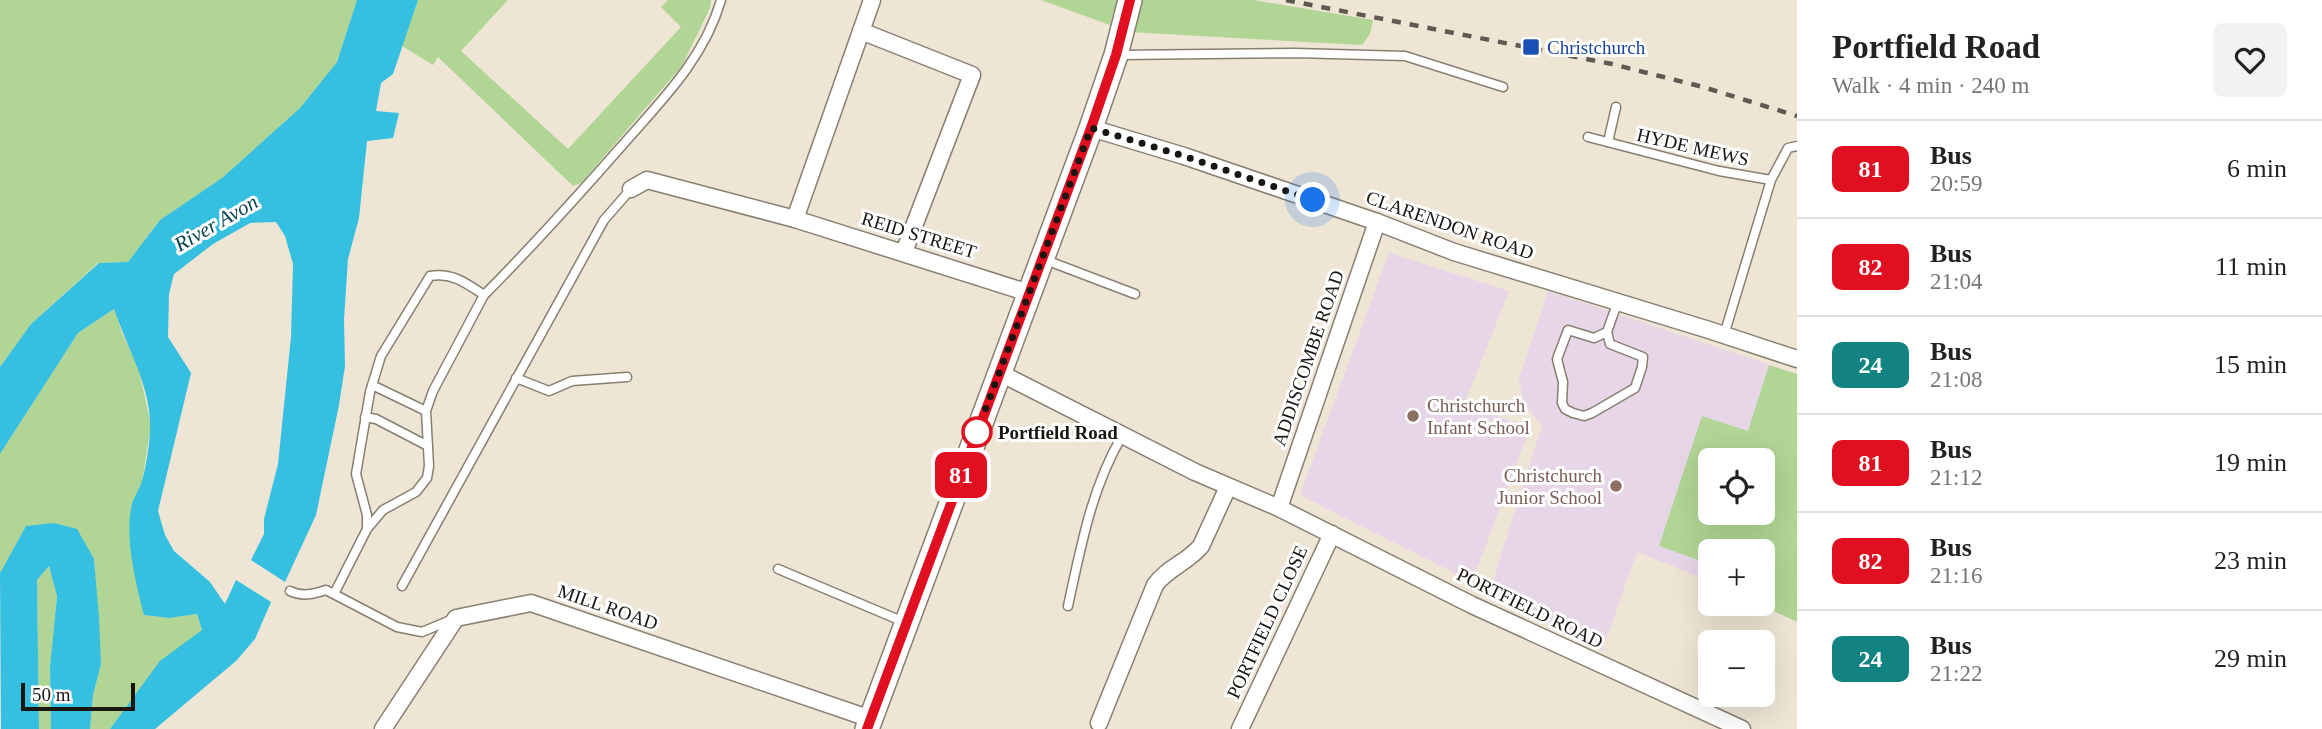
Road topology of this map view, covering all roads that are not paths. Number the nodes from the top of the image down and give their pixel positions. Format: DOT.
graph roads {
  1 [pos="720,0"];
  2 [pos="872,0"];
  3 [pos="1129,5"];
  4 [pos="861,31"];
  5 [pos="1116,55"];
  6 [pos="1503,87"];
  7 [pos="1616,107"];
  8 [pos="1091,128"];
  9 [pos="1588,137"];
  10 [pos="1608,142"];
  11 [pos="1797,146"];
  12 [pos="1771,180"];
  13 [pos="631,189"];
  14 [pos="795,219"];
  15 [pos="1377,222"];
  16 [pos="904,252"];
  17 [pos="1042,259"];
  18 [pos="1029,293"];
  19 [pos="1135,294"];
  20 [pos="484,295"];
  21 [pos="1618,302"];
  22 [pos="1607,332"];
  23 [pos="1724,335"];
  24 [pos="1797,359"];
  25 [pos="1000,373"];
  26 [pos="627,377"];
  27 [pos="516,378"];
  28 [pos="372,386"];
  29 [pos="426,411"];
  30 [pos="365,417"];
  31 [pos="1122,436"];
  32 [pos="428,446"];
  33 [pos="1228,487"];
  34 [pos="1279,508"];
  35 [pos="367,529"];
  36 [pos="1332,534"];
  37 [pos="778,569"];
  38 [pos="402,586"];
  39 [pos="290,590"];
  40 [pos="334,594"];
  41 [pos="1068,606"];
  42 [pos="456,618"];
  43 [pos="906,623"];
  44 [pos="1099,723"];
  45 [pos="869,724"];
  46 [pos="383,729"];
  47 [pos="1240,729"];
  48 [pos="1742,729"];
  1 -- 20 [label="lane"];
  2 -- 4 [label="street"];
  3 -- 5 [label="main road"];
  4 -- 14 [label="street"];
  4 -- 16 [label="street"];
  5 -- 6 [label="lane"];
  5 -- 8 [label="main road"];
  7 -- 10 [label="lane, HYDE MEWS"];
  8 -- 15 [label="street, CLARENDON ROAD"];
  8 -- 17 [label="main road"];
  9 -- 10 [label="lane, HYDE MEWS"];
  10 -- 12 [label="lane, HYDE MEWS"];
  11 -- 12 [label="lane, HYDE MEWS"];
  12 -- 23 [label="lane, HYDE MEWS"];
  13 -- 14 [label="street, REID STREET"];
  13 -- 27 [label="lane"];
  14 -- 16 [label="street, REID STREET"];
  15 -- 21 [label="street, CLARENDON ROAD"];
  15 -- 34 [label="street, ADDISCOMBE ROAD"];
  16 -- 18 [label="street, REID STREET"];
  17 -- 18 [label="main road"];
  17 -- 19 [label="lane"];
  18 -- 25 [label="main road"];
  20 -- 28 [label="lane"];
  20 -- 29 [label="lane"];
  21 -- 22 [label="lane"];
  21 -- 23 [label="street, CLARENDON ROAD"];
  22 -- 22 [label="lane"];
  23 -- 24 [label="street, CLARENDON ROAD"];
  25 -- 31 [label="street, PORTFIELD ROAD"];
  25 -- 43 [label="main road"];
  26 -- 27 [label="lane"];
  27 -- 38 [label="lane"];
  28 -- 29 [label="lane"];
  28 -- 30 [label="lane"];
  29 -- 32 [label="lane"];
  30 -- 32 [label="lane"];
  30 -- 35 [label="lane"];
  31 -- 33 [label="street, PORTFIELD ROAD"];
  31 -- 41 [label="lane"];
  32 -- 35 [label="lane"];
  33 -- 34 [label="street, PORTFIELD ROAD"];
  33 -- 44 [label="street"];
  34 -- 36 [label="street, PORTFIELD ROAD"];
  35 -- 40 [label="lane"];
  36 -- 47 [label="street, PORTFIELD CLOSE"];
  36 -- 48 [label="street, PORTFIELD ROAD"];
  37 -- 43 [label="lane"];
  39 -- 40 [label="lane"];
  40 -- 42 [label="lane"];
  42 -- 45 [label="street, MILL ROAD"];
  42 -- 46 [label="street"];
  43 -- 45 [label="main road"];
}
